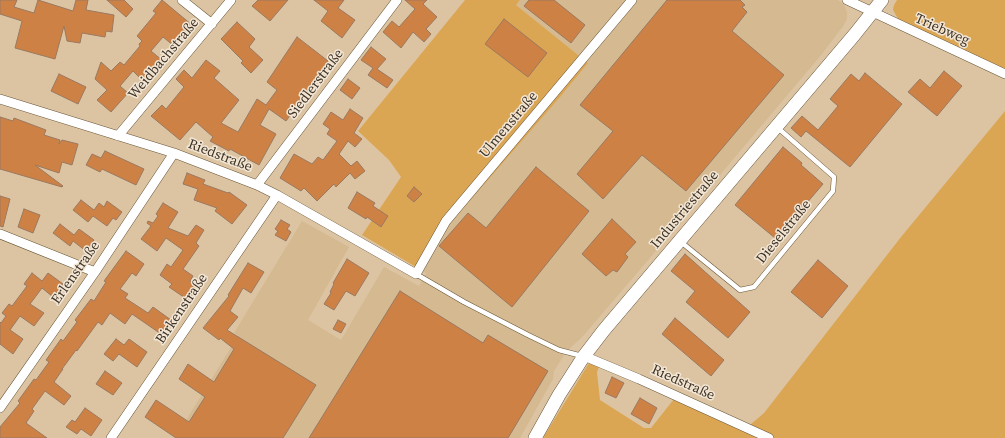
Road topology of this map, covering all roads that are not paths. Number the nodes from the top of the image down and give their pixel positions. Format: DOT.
graph roads {
  1 [pos="182,0"];
  2 [pos="231,0"];
  3 [pos="397,0"];
  4 [pos="632,0"];
  5 [pos="847,0"];
  6 [pos="882,0"];
  7 [pos="872,12"];
  8 [pos="212,24"];
  9 [pos="1005,74"];
  10 [pos="0,99"];
  11 [pos="776,127"];
  12 [pos="118,136"];
  13 [pos="174,153"];
  14 [pos="257,185"];
  15 [pos="277,195"];
  16 [pos="0,234"];
  17 [pos="679,241"];
  18 [pos="95,272"];
  19 [pos="416,274"];
  20 [pos="584,356"];
  21 [pos="0,408"];
  22 [pos="111,438"];
  23 [pos="534,438"];
  24 [pos="769,438"];
  1 -- 8 [label="street"];
  2 -- 8 [label="street, Weidbachstraße"];
  3 -- 14 [label="street, Siedlerstraße"];
  4 -- 19 [label="street, Ulmenstraße"];
  5 -- 7 [label="street, Triebweg"];
  6 -- 7 [label="street, Industriestraße"];
  7 -- 9 [label="street, Triebweg"];
  7 -- 11 [label="street, Industriestraße"];
  8 -- 12 [label="street, Weidbachstraße"];
  10 -- 12 [label="street, Riedstraße"];
  11 -- 17 [label="street, Industriestraße"];
  11 -- 17 [label="lane, Dieselstraße"];
  12 -- 13 [label="street, Riedstraße"];
  13 -- 14 [label="street, Riedstraße"];
  13 -- 18 [label="street, Erlenstraße"];
  14 -- 15 [label="street, Riedstraße"];
  15 -- 19 [label="street, Riedstraße"];
  15 -- 22 [label="street, Birkenstraße"];
  16 -- 18 [label="street"];
  17 -- 20 [label="street, Industriestraße"];
  18 -- 21 [label="street, Erlenstraße"];
  19 -- 20 [label="lane"];
  20 -- 23 [label="street, Industriestraße"];
  20 -- 24 [label="street, Riedstraße"];
}
